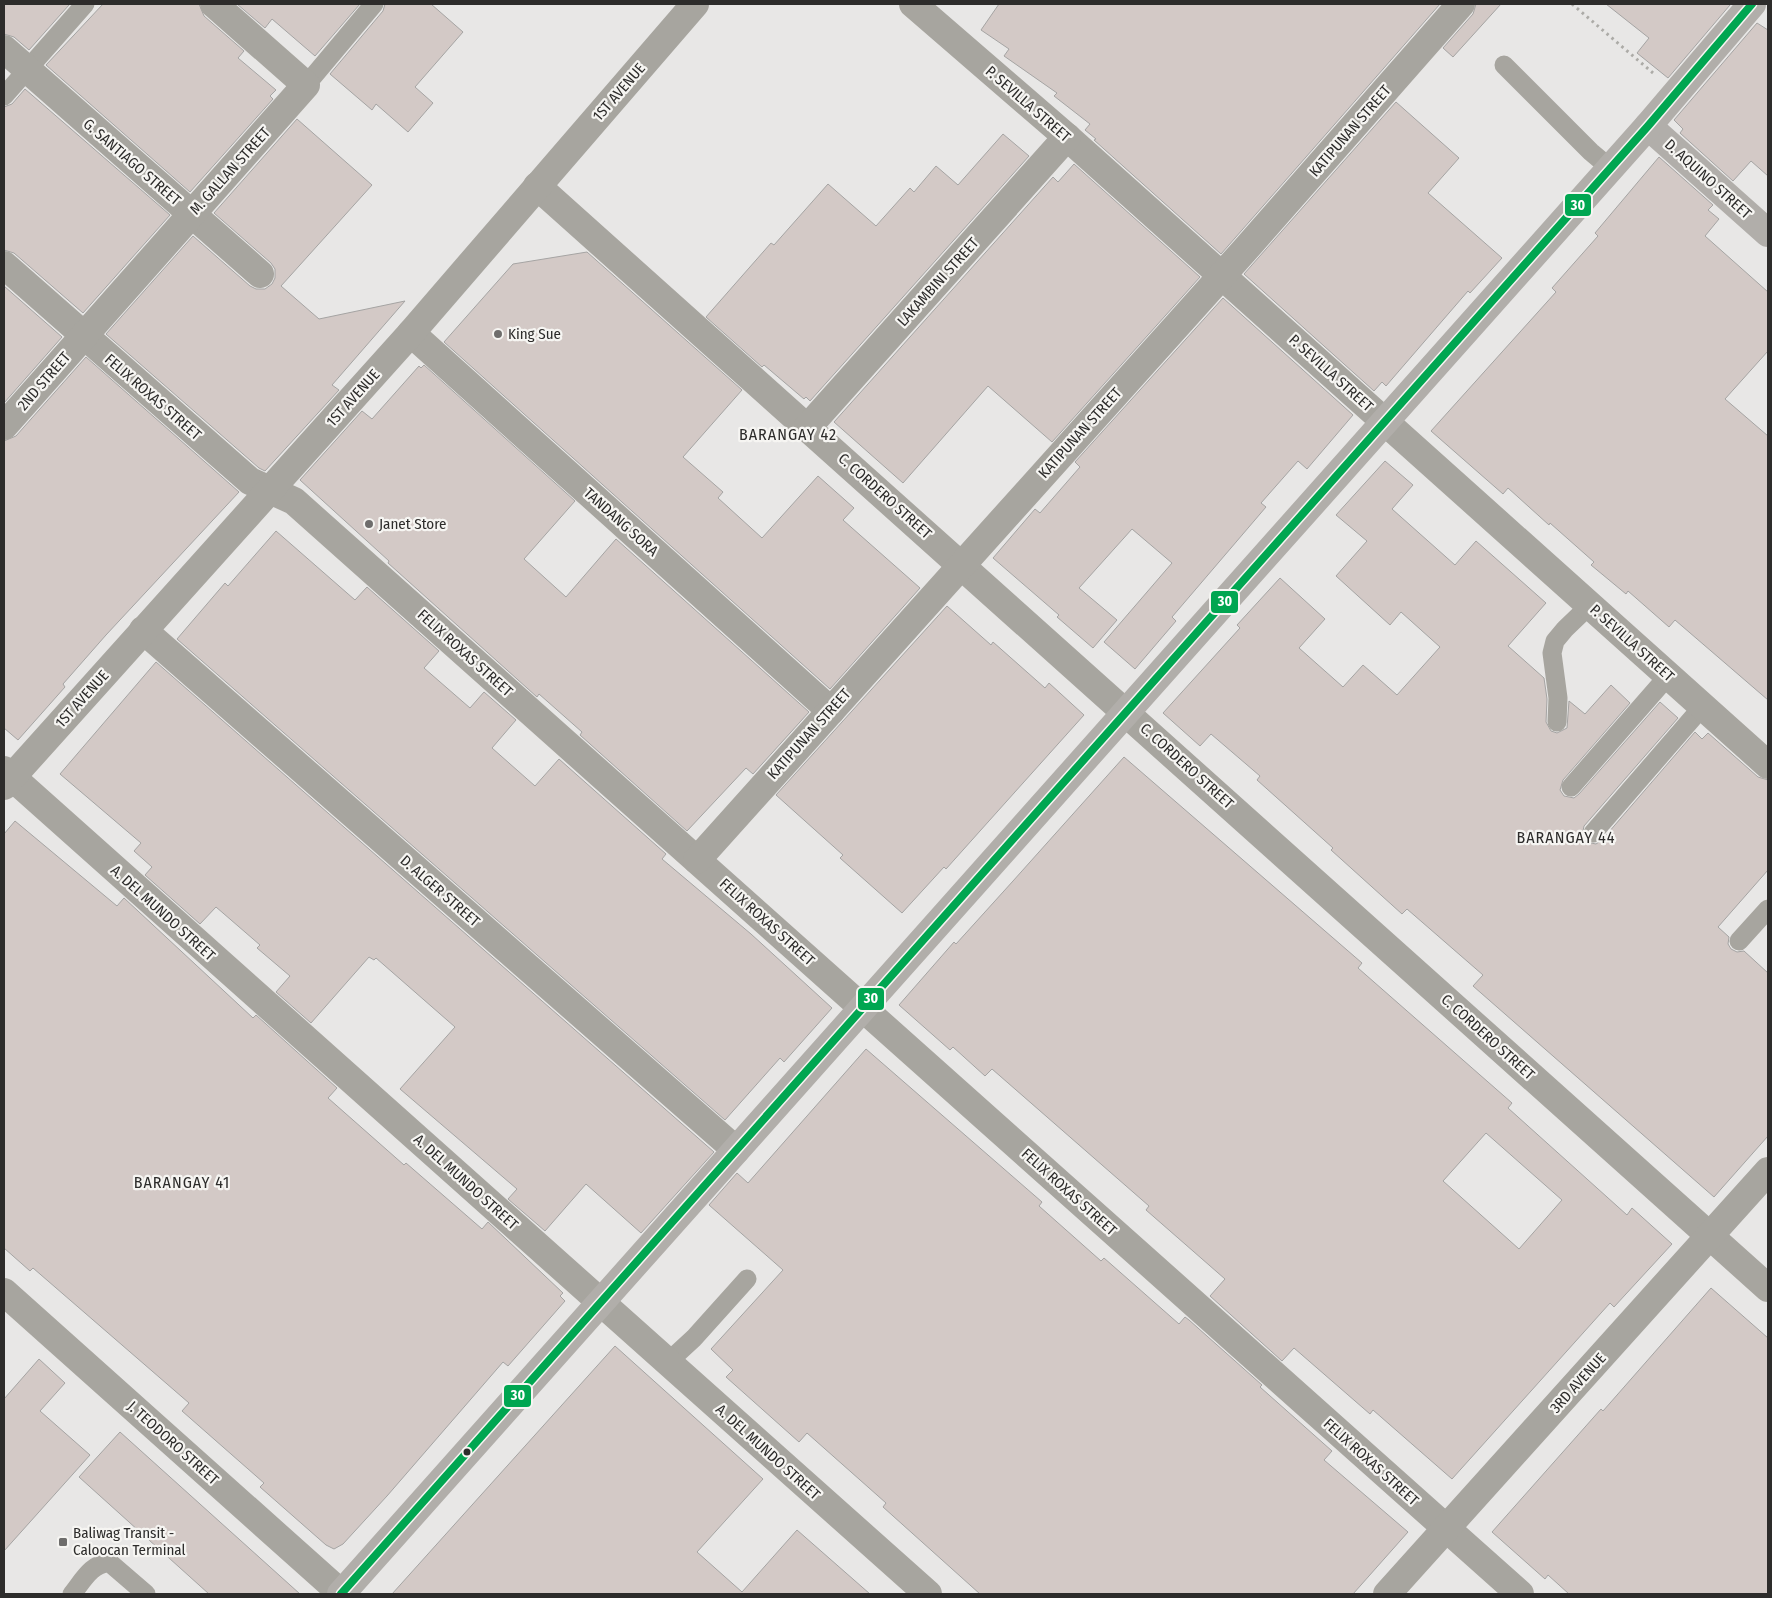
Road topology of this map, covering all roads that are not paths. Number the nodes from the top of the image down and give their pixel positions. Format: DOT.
graph roads {
  1 [pos="85,4"];
  2 [pos="214,4"];
  3 [pos="374,4"];
  4 [pos="695,4"];
  5 [pos="913,4"];
  6 [pos="1461,4"];
  7 [pos="1752,4"];
  8 [pos="4,49"];
  9 [pos="1504,66"];
  10 [pos="27,69"];
  11 [pos="306,85"];
  12 [pos="4,96"];
  13 [pos="1648,126"];
  14 [pos="1067,137"];
  15 [pos="1610,168"];
  16 [pos="536,186"];
  17 [pos="192,214"];
  18 [pos="1768,233"];
  19 [pos="4,265"];
  20 [pos="260,274"];
  21 [pos="1222,276"];
  22 [pos="411,333"];
  23 [pos="83,336"];
  24 [pos="1384,422"];
  25 [pos="4,426"];
  26 [pos="808,427"];
  27 [pos="271,490"];
  28 [pos="962,565"];
  29 [pos="1590,604"];
  30 [pos="144,630"];
  31 [pos="1668,676"];
  32 [pos="1703,706"];
  33 [pos="830,711"];
  34 [pos="1126,712"];
  35 [pos="1556,722"];
  36 [pos="1768,764"];
  37 [pos="6,778"];
  38 [pos="1571,787"];
  39 [pos="1593,833"];
  40 [pos="697,860"];
  41 [pos="1768,909"];
  42 [pos="1739,941"];
  43 [pos="863,1008"];
  44 [pos="736,1150"];
  45 [pos="1768,1172"];
  46 [pos="1710,1236"];
  47 [pos="747,1279"];
  48 [pos="1768,1288"];
  49 [pos="4,1292"];
  50 [pos="600,1303"];
  51 [pos="668,1362"];
  52 [pos="1446,1528"];
  53 [pos="72,1594"];
  54 [pos="146,1594"];
  55 [pos="341,1594"];
  56 [pos="928,1594"];
  57 [pos="1387,1594"];
  58 [pos="1520,1594"];
  1 -- 10 [label="lane"];
  2 -- 11 [label="street"];
  3 -- 11 [label="lane, M. GALLAN STREET"];
  4 -- 16 [label="street, 1ST AVENUE"];
  5 -- 14 [label="street, P. SEVILLA STREET"];
  6 -- 21 [label="street, KATIPUNAN STREET"];
  7 -- 13 [label="street"];
  8 -- 10 [label="street, G. SANTIAGO STREET"];
  9 -- 15 [label="lane"];
  10 -- 12 [label="lane"];
  10 -- 17 [label="street, G. SANTIAGO STREET"];
  11 -- 17 [label="street, M. GALLAN STREET"];
  13 -- 15 [label="street"];
  13 -- 18 [label="street, D. AQUINO STREET"];
  14 -- 21 [label="street, P. SEVILLA STREET"];
  14 -- 26 [label="street, LAKAMBINI STREET"];
  15 -- 24 [label="street"];
  16 -- 22 [label="street, 1ST AVENUE"];
  16 -- 26 [label="street, C. CORDERO STREET"];
  17 -- 20 [label="street, G. SANTIAGO STREET"];
  17 -- 23 [label="street, M. GALLAN STREET"];
  19 -- 23 [label="street, FELIX ROXAS STREET"];
  21 -- 24 [label="street, P. SEVILLA STREET"];
  21 -- 28 [label="street, KATIPUNAN STREET"];
  22 -- 27 [label="street, 1ST AVENUE"];
  22 -- 33 [label="street, TANDANG SORA"];
  23 -- 25 [label="street, 2ND STREET"];
  23 -- 27 [label="street, FELIX ROXAS STREET"];
  24 -- 29 [label="street, P. SEVILLA STREET"];
  24 -- 34 [label="street"];
  26 -- 28 [label="street, C. CORDERO STREET"];
  27 -- 30 [label="street, 1ST AVENUE"];
  27 -- 40 [label="street, FELIX ROXAS STREET"];
  28 -- 33 [label="street, KATIPUNAN STREET"];
  28 -- 34 [label="street, C. CORDERO STREET"];
  29 -- 31 [label="street, P. SEVILLA STREET"];
  29 -- 35 [label="lane"];
  30 -- 37 [label="street, 1ST AVENUE"];
  30 -- 44 [label="street, D. ALGER STREET"];
  31 -- 32 [label="street, P. SEVILLA STREET"];
  31 -- 38 [label="lane"];
  32 -- 36 [label="street, P. SEVILLA STREET"];
  32 -- 39 [label="lane"];
  33 -- 40 [label="street, KATIPUNAN STREET"];
  34 -- 43 [label="street"];
  34 -- 46 [label="street, C. CORDERO STREET"];
  37 -- 50 [label="street, A. DEL MUNDO STREET"];
  40 -- 43 [label="street, FELIX ROXAS STREET"];
  41 -- 42 [label="lane"];
  43 -- 44 [label="street"];
  43 -- 52 [label="street, FELIX ROXAS STREET"];
  44 -- 50 [label="street"];
  45 -- 46 [label="street, 3RD AVENUE"];
  46 -- 48 [label="street, C. CORDERO STREET"];
  46 -- 52 [label="street, 3RD AVENUE"];
  47 -- 51 [label="lane"];
  49 -- 55 [label="street, J. TEODORO STREET"];
  50 -- 51 [label="street, A. DEL MUNDO STREET"];
  50 -- 55 [label="street"];
  51 -- 56 [label="street, A. DEL MUNDO STREET"];
  52 -- 57 [label="street, 3RD AVENUE"];
  52 -- 58 [label="street, FELIX ROXAS STREET"];
  53 -- 54 [label="lane"];
}
